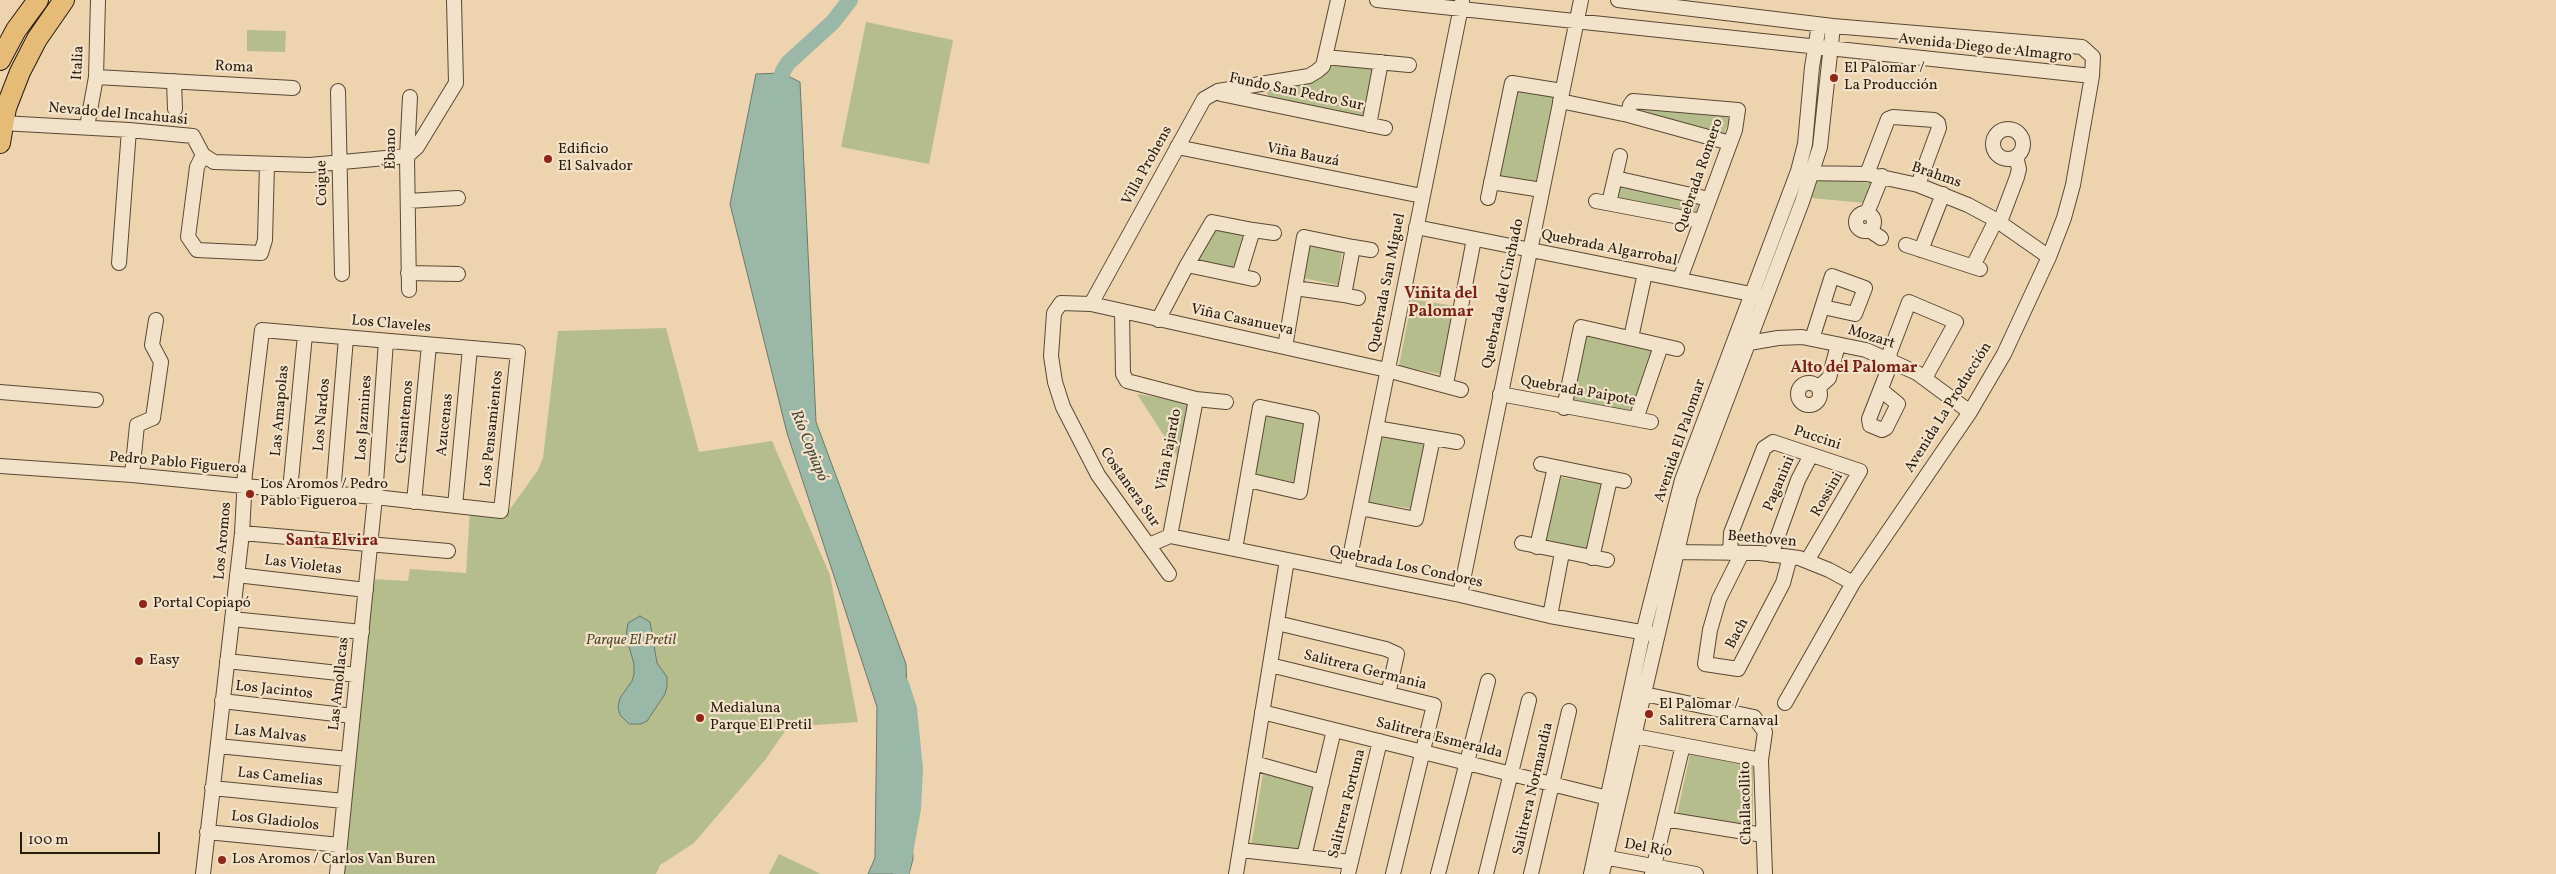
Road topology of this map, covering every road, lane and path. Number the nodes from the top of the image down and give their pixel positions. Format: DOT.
graph roads {
  1 [pos="38,0"];
  2 [pos="64,0"];
  3 [pos="98,0"];
  4 [pos="454,0"];
  5 [pos="1338,0"];
  6 [pos="1377,0"];
  7 [pos="1581,0"];
  8 [pos="1618,0"];
  9 [pos="1461,4"];
  10 [pos="1576,22"];
  11 [pos="1826,26"];
  12 [pos="1822,49"];
  13 [pos="1325,57"];
  14 [pos="0,60"];
  15 [pos="1381,62"];
  16 [pos="1409,65"];
  17 [pos="2092,76"];
  18 [pos="96,77"];
  19 [pos="174,81"];
  20 [pos="1264,83"];
  21 [pos="293,88"];
  22 [pos="338,91"];
  23 [pos="1215,92"];
  24 [pos="1561,96"];
  25 [pos="410,97"];
  26 [pos="1265,103"];
  27 [pos="175,110"];
  28 [pos="1628,115"];
  29 [pos="2,123"];
  30 [pos="1369,125"];
  31 [pos="87,127"];
  32 [pos="1384,128"];
  33 [pos="129,130"];
  34 [pos="0,143"];
  35 [pos="1730,143"];
  36 [pos="1177,147"];
  37 [pos="203,155"];
  38 [pos="407,156"];
  39 [pos="1620,156"];
  40 [pos="2016,157"];
  41 [pos="339,162"];
  42 [pos="267,164"];
  43 [pos="1812,172"];
  44 [pos="1797,174"];
  45 [pos="1867,174"];
  46 [pos="1882,176"];
  47 [pos="1615,178"];
  48 [pos="1491,182"];
  49 [pos="1918,185"];
  50 [pos="1542,190"];
  51 [pos="1943,194"];
  52 [pos="1422,196"];
  53 [pos="458,198"];
  54 [pos="1488,198"];
  55 [pos="1709,199"];
  56 [pos="408,201"];
  57 [pos="1701,221"];
  58 [pos="1998,221"];
  59 [pos="1416,227"];
  60 [pos="1253,230"];
  61 [pos="1274,233"];
  62 [pos="1881,238"];
  63 [pos="1474,239"];
  64 [pos="1906,245"];
  65 [pos="1353,247"];
  66 [pos="1370,250"];
  67 [pos="1530,250"];
  68 [pos="1921,250"];
  69 [pos="2049,257"];
  70 [pos="119,263"];
  71 [pos="1187,265"];
  72 [pos="408,273"];
  73 [pos="1645,273"];
  74 [pos="342,274"];
  75 [pos="458,274"];
  76 [pos="1680,280"];
  77 [pos="1295,288"];
  78 [pos="408,290"];
  79 [pos="1344,295"];
  80 [pos="1760,296"];
  81 [pos="1358,298"];
  82 [pos="1090,304"];
  83 [pos="1822,307"];
  84 [pos="1122,312"];
  85 [pos="156,320"];
  86 [pos="1158,320"];
  87 [pos="262,330"];
  88 [pos="305,335"];
  89 [pos="346,338"];
  90 [pos="1631,338"];
  91 [pos="1812,339"];
  92 [pos="386,341"];
  93 [pos="1749,343"];
  94 [pos="1838,344"];
  95 [pos="429,345"];
  96 [pos="1661,346"];
  97 [pos="1285,347"];
  98 [pos="470,348"];
  99 [pos="1677,350"];
  100 [pos="518,352"];
  101 [pos="1890,359"];
  102 [pos="1387,370"];
  103 [pos="1924,378"];
  104 [pos="1446,384"];
  105 [pos="1818,387"];
  106 [pos="1461,390"];
  107 [pos="1881,390"];
  108 [pos="0,392"];
  109 [pos="1500,394"];
  110 [pos="1196,399"];
  111 [pos="96,400"];
  112 [pos="1226,402"];
  113 [pos="1564,408"];
  114 [pos="1970,412"];
  115 [pos="1636,419"];
  116 [pos="1650,422"];
  117 [pos="1376,428"];
  118 [pos="1433,438"];
  119 [pos="1457,442"];
  120 [pos="1811,455"];
  121 [pos="0,466"];
  122 [pos="1860,471"];
  123 [pos="132,475"];
  124 [pos="1610,479"];
  125 [pos="1248,480"];
  126 [pos="1624,481"];
  127 [pos="244,486"];
  128 [pos="290,490"];
  129 [pos="333,494"];
  130 [pos="376,497"];
  131 [pos="414,502"];
  132 [pos="454,506"];
  133 [pos="1360,508"];
  134 [pos="501,511"];
  135 [pos="242,533"];
  136 [pos="1170,536"];
  137 [pos="1522,543"];
  138 [pos="1149,545"];
  139 [pos="370,546"];
  140 [pos="1537,546"];
  141 [pos="1235,549"];
  142 [pos="448,551"];
  143 [pos="1663,552"];
  144 [pos="1677,552"];
  145 [pos="1562,553"];
  146 [pos="1736,553"];
  147 [pos="1771,555"];
  148 [pos="1790,557"];
  149 [pos="1592,558"];
  150 [pos="1287,560"];
  151 [pos="1607,560"];
  152 [pos="1808,561"];
  153 [pos="1347,572"];
  154 [pos="1169,574"];
  155 [pos="237,575"];
  156 [pos="1853,583"];
  157 [pos="366,590"];
  158 [pos="1460,595"];
  159 [pos="1550,616"];
  160 [pos="232,619"];
  161 [pos="1277,623"];
  162 [pos="362,632"];
  163 [pos="1643,633"];
  164 [pos="1658,634"];
  165 [pos="228,661"];
  166 [pos="1270,665"];
  167 [pos="357,675"];
  168 [pos="1488,681"];
  169 [pos="1388,694"];
  170 [pos="1644,694"];
  171 [pos="1529,700"];
  172 [pos="222,701"];
  173 [pos="1785,703"];
  174 [pos="1569,711"];
  175 [pos="1262,712"];
  176 [pos="353,716"];
  177 [pos="1334,730"];
  178 [pos="1635,736"];
  179 [pos="1380,741"];
  180 [pos="1683,745"];
  181 [pos="218,746"];
  182 [pos="1422,752"];
  183 [pos="348,759"];
  184 [pos="1761,760"];
  185 [pos="1254,763"];
  186 [pos="1467,763"];
  187 [pos="1510,774"];
  188 [pos="1322,782"];
  189 [pos="1552,784"];
  190 [pos="212,788"];
  191 [pos="1608,798"];
  192 [pos="344,801"];
  193 [pos="1665,819"];
  194 [pos="207,832"];
  195 [pos="1763,835"];
  196 [pos="340,845"];
  197 [pos="1240,850"];
  198 [pos="1304,857"];
  199 [pos="1600,857"];
  200 [pos="1349,868"];
  201 [pos="1653,870"];
  202 [pos="203,874"];
  203 [pos="336,874"];
  204 [pos="1236,874"];
  205 [pos="1393,874"];
  206 [pos="1438,874"];
  207 [pos="1486,874"];
  208 [pos="1531,874"];
  209 [pos="1590,874"];
  210 [pos="1602,874"];
  211 [pos="1696,874"];
  212 [pos="1765,874"];
  1 -- 14 [label="highway"];
  2 -- 29 [label="highway"];
  3 -- 18 [label="street, Italia"];
  4 -- 38 [label="street"];
  5 -- 13 [label="street"];
  6 -- 9 [label="street, Avenida Diego de Almagro"];
  7 -- 10 [label="street, Quebrada del Cinchado"];
  8 -- 11 [label="street, Avenida Diego de Almagro"];
  9 -- 10 [label="street, Avenida Diego de Almagro"];
  9 -- 52 [label="street, Quebrada San Miguel"];
  10 -- 12 [label="street, Avenida Diego de Almagro"];
  10 -- 24 [label="street, Quebrada del Cinchado"];
  11 -- 12 [label="street, Avenida El Palomar"];
  11 -- 17 [label="street, Avenida Diego de Almagro"];
  12 -- 17 [label="street, Avenida Diego de Almagro"];
  12 -- 43 [label="street, Avenida El Palomar"];
  12 -- 44 [label="street, Avenida El Palomar"];
  13 -- 15 [label="street"];
  13 -- 20 [label="street"];
  15 -- 16 [label="street"];
  15 -- 30 [label="street, Fundo San Pedro Sur"];
  17 -- 69 [label="street, Avenida La Producción"];
  18 -- 19 [label="street, Roma"];
  18 -- 31 [label="street, Italia"];
  19 -- 21 [label="street, Roma"];
  19 -- 27 [label="street"];
  20 -- 23 [label="street"];
  20 -- 26 [label="street"];
  22 -- 41 [label="street, Coigue"];
  23 -- 26 [label="street, Fundo San Pedro Sur"];
  23 -- 36 [label="street, Villa Prohens"];
  24 -- 28 [label="street"];
  24 -- 48 [label="street"];
  24 -- 50 [label="street, Quebrada del Cinchado"];
  25 -- 38 [label="street, Ébano"];
  26 -- 30 [label="street, Fundo San Pedro Sur"];
  28 -- 35 [label="street"];
  28 -- 35 [label="street, Quebrada Romero"];
  29 -- 31 [label="street, Nevado del Incahuasi"];
  29 -- 34 [label="highway"];
  30 -- 32 [label="street, Fundo San Pedro Sur"];
  31 -- 33 [label="street, Nevado del Incahuasi"];
  33 -- 37 [label="street, Nevado del Incahuasi"];
  33 -- 70 [label="street"];
  35 -- 55 [label="street, Quebrada Romero"];
  36 -- 52 [label="street, Viña Bauzá"];
  36 -- 82 [label="street, Villa Prohens"];
  37 -- 42 [label="street"];
  37 -- 42 [label="street"];
  38 -- 41 [label="street"];
  38 -- 56 [label="street, Ébano"];
  39 -- 47 [label="street"];
  40 -- 58 [label="street"];
  41 -- 42 [label="street"];
  41 -- 74 [label="street, Coigue"];
  43 -- 44 [label="street, Brahms"];
  43 -- 45 [label="street, Brahms"];
  43 -- 80 [label="street, Avenida El Palomar"];
  44 -- 80 [label="street, Avenida El Palomar"];
  45 -- 46 [label="street, Brahms"];
  45 -- 49 [label="street"];
  46 -- 49 [label="street, Brahms"];
  46 -- 62 [label="street"];
  47 -- 55 [label="street"];
  47 -- 57 [label="street"];
  48 -- 50 [label="street"];
  48 -- 54 [label="street"];
  49 -- 51 [label="street, Brahms"];
  50 -- 67 [label="street, Quebrada del Cinchado"];
  51 -- 58 [label="street, Brahms"];
  51 -- 68 [label="street"];
  52 -- 59 [label="street, Quebrada San Miguel"];
  53 -- 56 [label="street"];
  55 -- 57 [label="street, Quebrada Romero"];
  56 -- 72 [label="street, Ébano"];
  57 -- 76 [label="street, Quebrada Romero"];
  58 -- 68 [label="street"];
  58 -- 69 [label="street, Brahms"];
  59 -- 63 [label="street, Quebrada Algarrobal"];
  59 -- 102 [label="street, Quebrada San Miguel"];
  60 -- 61 [label="street"];
  60 -- 71 [label="street"];
  60 -- 71 [label="street"];
  63 -- 67 [label="street, Quebrada Algarrobal"];
  63 -- 104 [label="street"];
  64 -- 68 [label="street"];
  65 -- 66 [label="street"];
  65 -- 77 [label="street"];
  65 -- 79 [label="street"];
  67 -- 73 [label="street, Quebrada Algarrobal"];
  67 -- 109 [label="street, Quebrada del Cinchado"];
  69 -- 114 [label="street, Avenida La Producción"];
  71 -- 86 [label="street"];
  72 -- 75 [label="street"];
  72 -- 78 [label="street, Ébano"];
  73 -- 76 [label="street, Quebrada Algarrobal"];
  73 -- 90 [label="street"];
  76 -- 80 [label="street, Quebrada Algarrobal"];
  77 -- 79 [label="street"];
  77 -- 97 [label="street"];
  79 -- 81 [label="street"];
  80 -- 93 [label="street, Avenida El Palomar"];
  80 -- 143 [label="street, Avenida El Palomar"];
  82 -- 84 [label="street, Viña Casanueva"];
  82 -- 138 [label="street, Costanera Sur"];
  83 -- 91 [label="street"];
  84 -- 86 [label="street, Viña Casanueva"];
  84 -- 110 [label="street, Viña Fajardo"];
  85 -- 123 [label="street"];
  86 -- 97 [label="street, Viña Casanueva"];
  87 -- 88 [label="street, Los Claveles"];
  87 -- 127 [label="street, Los Aromos"];
  88 -- 89 [label="street, Los Claveles"];
  88 -- 128 [label="street, Las Amapolas"];
  89 -- 92 [label="street, Los Claveles"];
  89 -- 129 [label="street, Los Nardos"];
  90 -- 96 [label="street"];
  90 -- 113 [label="street"];
  91 -- 93 [label="street, Mozart"];
  91 -- 94 [label="street, Mozart"];
  92 -- 95 [label="street, Los Claveles"];
  92 -- 130 [label="street, Los Jazmines"];
  93 -- 144 [label="street, Avenida El Palomar"];
  94 -- 101 [label="street, Mozart"];
  94 -- 105 [label="street"];
  95 -- 98 [label="street, Los Claveles"];
  95 -- 131 [label="street, Crisantemos"];
  96 -- 99 [label="street"];
  96 -- 115 [label="street"];
  97 -- 102 [label="street, Viña Casanueva"];
  98 -- 100 [label="street, Los Claveles"];
  98 -- 132 [label="street, Azucenas"];
  100 -- 134 [label="street, Los Pensamientos"];
  101 -- 103 [label="street, Mozart"];
  101 -- 103 [label="street"];
  101 -- 107 [label="street"];
  102 -- 104 [label="street, Viña Casanueva"];
  102 -- 117 [label="street, Quebrada San Miguel"];
  103 -- 114 [label="street, Mozart"];
  104 -- 106 [label="street, Viña Casanueva"];
  108 -- 111 [label="street"];
  109 -- 113 [label="street, Quebrada Paipote"];
  109 -- 158 [label="street, Quebrada del Cinchado"];
  110 -- 112 [label="street, Viña Fajardo"];
  110 -- 136 [label="street, Viña Fajardo"];
  113 -- 115 [label="street, Quebrada Paipote"];
  114 -- 156 [label="street, Avenida La Producción"];
  115 -- 116 [label="street, Quebrada Paipote"];
  117 -- 118 [label="street"];
  117 -- 133 [label="street, Quebrada San Miguel"];
  118 -- 119 [label="street"];
  118 -- 133 [label="street"];
  120 -- 122 [label="street, Puccini"];
  120 -- 146 [label="street, Puccini"];
  120 -- 147 [label="street, Paganini"];
  121 -- 123 [label="street, Pedro Pablo Figueroa"];
  122 -- 152 [label="street, Rossini"];
  123 -- 127 [label="street, Pedro Pablo Figueroa"];
  124 -- 126 [label="street"];
  124 -- 140 [label="street"];
  124 -- 149 [label="street"];
  125 -- 125 [label="street"];
  125 -- 141 [label="street"];
  127 -- 128 [label="street, Pedro Pablo Figueroa"];
  127 -- 135 [label="street, Los Aromos"];
  128 -- 129 [label="street, Pedro Pablo Figueroa"];
  129 -- 130 [label="street, Pedro Pablo Figueroa"];
  130 -- 131 [label="street, Pedro Pablo Figueroa"];
  130 -- 139 [label="street, Las Amollacas"];
  131 -- 132 [label="street, Pedro Pablo Figueroa"];
  132 -- 134 [label="street, Pedro Pablo Figueroa"];
  133 -- 153 [label="street, Quebrada San Miguel"];
  135 -- 139 [label="street"];
  135 -- 155 [label="street, Los Aromos"];
  136 -- 138 [label="street"];
  136 -- 141 [label="street, Quebrada Los Condores"];
  137 -- 140 [label="street"];
  138 -- 154 [label="street, Costanera Sur"];
  139 -- 142 [label="street"];
  139 -- 157 [label="street, Las Amollacas"];
  140 -- 145 [label="street"];
  141 -- 150 [label="street, Quebrada Los Condores"];
  143 -- 144 [label="street, Beethoven"];
  143 -- 163 [label="street, Avenida El Palomar"];
  144 -- 146 [label="street, Beethoven"];
  144 -- 164 [label="street, Avenida El Palomar"];
  145 -- 149 [label="street"];
  145 -- 159 [label="street"];
  146 -- 147 [label="street, Beethoven"];
  146 -- 148 [label="street, Bach"];
  147 -- 148 [label="street, Beethoven"];
  148 -- 152 [label="street, Beethoven"];
  149 -- 151 [label="street"];
  150 -- 153 [label="street, Quebrada Los Condores"];
  150 -- 161 [label="street"];
  152 -- 156 [label="street, Beethoven"];
  153 -- 158 [label="street, Quebrada Los Condores"];
  155 -- 157 [label="street, Las Violetas"];
  155 -- 160 [label="street, Los Aromos"];
  156 -- 173 [label="street, Avenida La Producción"];
  157 -- 162 [label="street, Las Amollacas"];
  158 -- 159 [label="street, Quebrada Los Condores"];
  159 -- 163 [label="street, Quebrada Los Condores"];
  160 -- 162 [label="street"];
  160 -- 165 [label="street, Los Aromos"];
  161 -- 166 [label="street"];
  161 -- 169 [label="street"];
  162 -- 167 [label="street, Las Amollacas"];
  163 -- 164 [label="street, Quebrada Los Condores"];
  163 -- 191 [label="street, Avenida El Palomar"];
  164 -- 170 [label="street, Avenida El Palomar"];
  165 -- 167 [label="street"];
  165 -- 172 [label="street, Los Aromos"];
  166 -- 169 [label="street, Salitrera Germania"];
  166 -- 175 [label="street"];
  167 -- 176 [label="street, Las Amollacas"];
  168 -- 186 [label="street"];
  169 -- 182 [label="street, Salitrera Germania"];
  170 -- 178 [label="street, Avenida El Palomar"];
  170 -- 184 [label="street, Challacollito"];
  171 -- 187 [label="street"];
  172 -- 176 [label="street, Los Jacintos"];
  172 -- 181 [label="street, Los Aromos"];
  174 -- 189 [label="street, Salitrera Normandia"];
  175 -- 177 [label="street, Salitrera Esmeralda"];
  175 -- 185 [label="street"];
  176 -- 183 [label="street, Las Amollacas"];
  177 -- 179 [label="street, Salitrera Esmeralda"];
  177 -- 188 [label="street"];
  178 -- 180 [label="street"];
  178 -- 199 [label="street, Avenida El Palomar"];
  179 -- 182 [label="street, Salitrera Esmeralda"];
  179 -- 200 [label="street, Salitrera Fortuna"];
  180 -- 184 [label="street"];
  180 -- 193 [label="street"];
  181 -- 183 [label="street, Las Malvas"];
  181 -- 190 [label="street, Los Aromos"];
  182 -- 186 [label="street, Salitrera Esmeralda"];
  182 -- 205 [label="street"];
  183 -- 192 [label="street, Las Amollacas"];
  184 -- 195 [label="street, Challacollito"];
  185 -- 188 [label="street"];
  185 -- 197 [label="street"];
  186 -- 187 [label="street, Salitrera Esmeralda"];
  186 -- 206 [label="street"];
  187 -- 189 [label="street, Salitrera Esmeralda"];
  187 -- 207 [label="street"];
  188 -- 198 [label="street"];
  189 -- 191 [label="street, Salitrera Esmeralda"];
  189 -- 208 [label="street, Salitrera Normandia"];
  190 -- 192 [label="street, Las Camelias"];
  190 -- 194 [label="street, Los Aromos"];
  191 -- 199 [label="street, Avenida El Palomar"];
  192 -- 196 [label="street, Las Amollacas"];
  193 -- 195 [label="street"];
  193 -- 201 [label="street"];
  194 -- 196 [label="street, Los Gladiolos"];
  194 -- 202 [label="street, Los Aromos"];
  195 -- 212 [label="street, Challacollito"];
  196 -- 203 [label="street, Las Amollacas"];
  197 -- 198 [label="street"];
  197 -- 204 [label="street"];
  198 -- 200 [label="street"];
  199 -- 201 [label="street, Del Río"];
  199 -- 209 [label="street, Avenida El Palomar"];
  199 -- 210 [label="street, Avenida El Palomar"];
  201 -- 211 [label="street, Del Río"];
}
